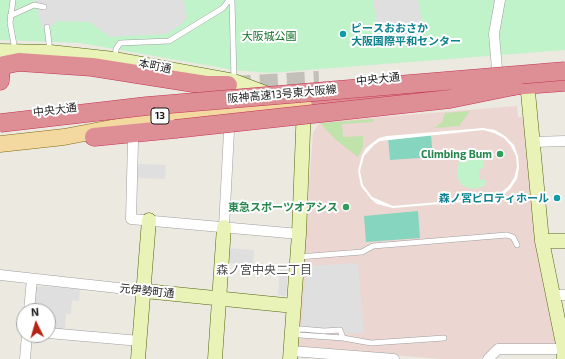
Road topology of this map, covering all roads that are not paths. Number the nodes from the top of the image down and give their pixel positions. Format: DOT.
graph roads {
  1 [pos="13,0"];
  2 [pos="231,0"];
  3 [pos="500,0"];
  4 [pos="44,7"];
  5 [pos="10,16"];
  6 [pos="47,27"];
  7 [pos="0,51"];
  8 [pos="16,51"];
  9 [pos="50,52"];
  10 [pos="114,59"];
  11 [pos="565,63"];
  12 [pos="497,69"];
  13 [pos="565,71"];
  14 [pos="0,81"];
  15 [pos="565,82"];
  16 [pos="231,83"];
  17 [pos="312,84"];
  18 [pos="518,84"];
  19 [pos="565,89"];
  20 [pos="258,90"];
  21 [pos="304,108"];
  22 [pos="0,116"];
  23 [pos="0,123"];
  24 [pos="229,131"];
  25 [pos="0,134"];
  26 [pos="64,136"];
  27 [pos="94,137"];
  28 [pos="133,141"];
  29 [pos="565,141"];
  30 [pos="533,142"];
  31 [pos="0,144"];
  32 [pos="149,220"];
  33 [pos="224,227"];
  34 [pos="299,234"];
  35 [pos="542,241"];
  36 [pos="565,241"];
  37 [pos="517,245"];
  38 [pos="297,257"];
  39 [pos="0,275"];
  40 [pos="32,279"];
  41 [pos="145,291"];
  42 [pos="559,295"];
  43 [pos="220,299"];
  44 [pos="30,303"];
  45 [pos="294,306"];
  46 [pos="292,331"];
  47 [pos="56,334"];
  48 [pos="444,338"];
  49 [pos="140,341"];
  50 [pos="26,343"];
  51 [pos="564,352"];
  52 [pos="290,355"];
  53 [pos="380,358"];
  54 [pos="25,359"];
  55 [pos="138,359"];
  56 [pos="215,359"];
  57 [pos="394,359"];
  58 [pos="488,359"];
  1 -- 5 [label="lane"];
  2 -- 10 [label="lane"];
  2 -- 16 [label="lane"];
  3 -- 12 [label="street"];
  4 -- 5 [label="lane"];
  5 -- 8 [label="lane"];
  6 -- 9 [label="lane"];
  7 -- 8 [label="street, 本町通"];
  8 -- 9 [label="street, 本町通"];
  9 -- 10 [label="street, 本町通"];
  10 -- 16 [label="street, 本町通"];
  11 -- 12 [label="main road, 中央大通"];
  12 -- 17 [label="main road, 中央大通"];
  13 -- 18 [label="highway, 阪神高速13号東大阪線 / 13, bridge"];
  14 -- 16 [label="highway"];
  15 -- 18 [label="highway, 阪神高速13号東大阪線 / 13"];
  16 -- 20 [label="street, 本町通"];
  17 -- 18 [label="highway, bridge"];
  17 -- 20 [label="main road, 中央大通"];
  17 -- 21 [label="street"];
  18 -- 19 [label="main road, 中央大通"];
  18 -- 21 [label="main road, 中央大通"];
  18 -- 23 [label="highway, 阪神高速13号東大阪線 / 13, bridge"];
  18 -- 25 [label="highway, 阪神高速13号東大阪線 / 13, bridge"];
  18 -- 27 [label="highway, bridge"];
  18 -- 30 [label="street"];
  20 -- 21 [label="street, 本町通"];
  20 -- 22 [label="main road, 中央大通"];
  21 -- 24 [label="street, 中央大通"];
  21 -- 26 [label="main road, 中央大通"];
  21 -- 34 [label="street"];
  24 -- 28 [label="street, 中央大通"];
  24 -- 33 [label="street"];
  26 -- 27 [label="street, 中央大通"];
  26 -- 31 [label="main road, 中央大通"];
  27 -- 28 [label="street, 中央大通"];
  28 -- 32 [label="street"];
  29 -- 30 [label="street"];
  30 -- 35 [label="street"];
  32 -- 33 [label="street"];
  32 -- 41 [label="street"];
  33 -- 34 [label="street"];
  33 -- 43 [label="street"];
  34 -- 38 [label="street"];
  35 -- 36 [label="street"];
  35 -- 42 [label="street"];
  37 -- 38 [label="lane"];
  38 -- 45 [label="street"];
  39 -- 40 [label="street, 元伊勢町通"];
  40 -- 41 [label="street, 元伊勢町通"];
  40 -- 44 [label="street"];
  41 -- 43 [label="street, 元伊勢町通"];
  41 -- 49 [label="street"];
  42 -- 51 [label="street"];
  43 -- 45 [label="street, 元伊勢町通"];
  43 -- 56 [label="street"];
  45 -- 46 [label="street"];
  46 -- 48 [label="lane"];
  46 -- 52 [label="street"];
  47 -- 49 [label="street"];
  49 -- 55 [label="street"];
  50 -- 54 [label="street"];
  51 -- 58 [label="street"];
  52 -- 53 [label="street"];
  53 -- 57 [label="street"];
}
